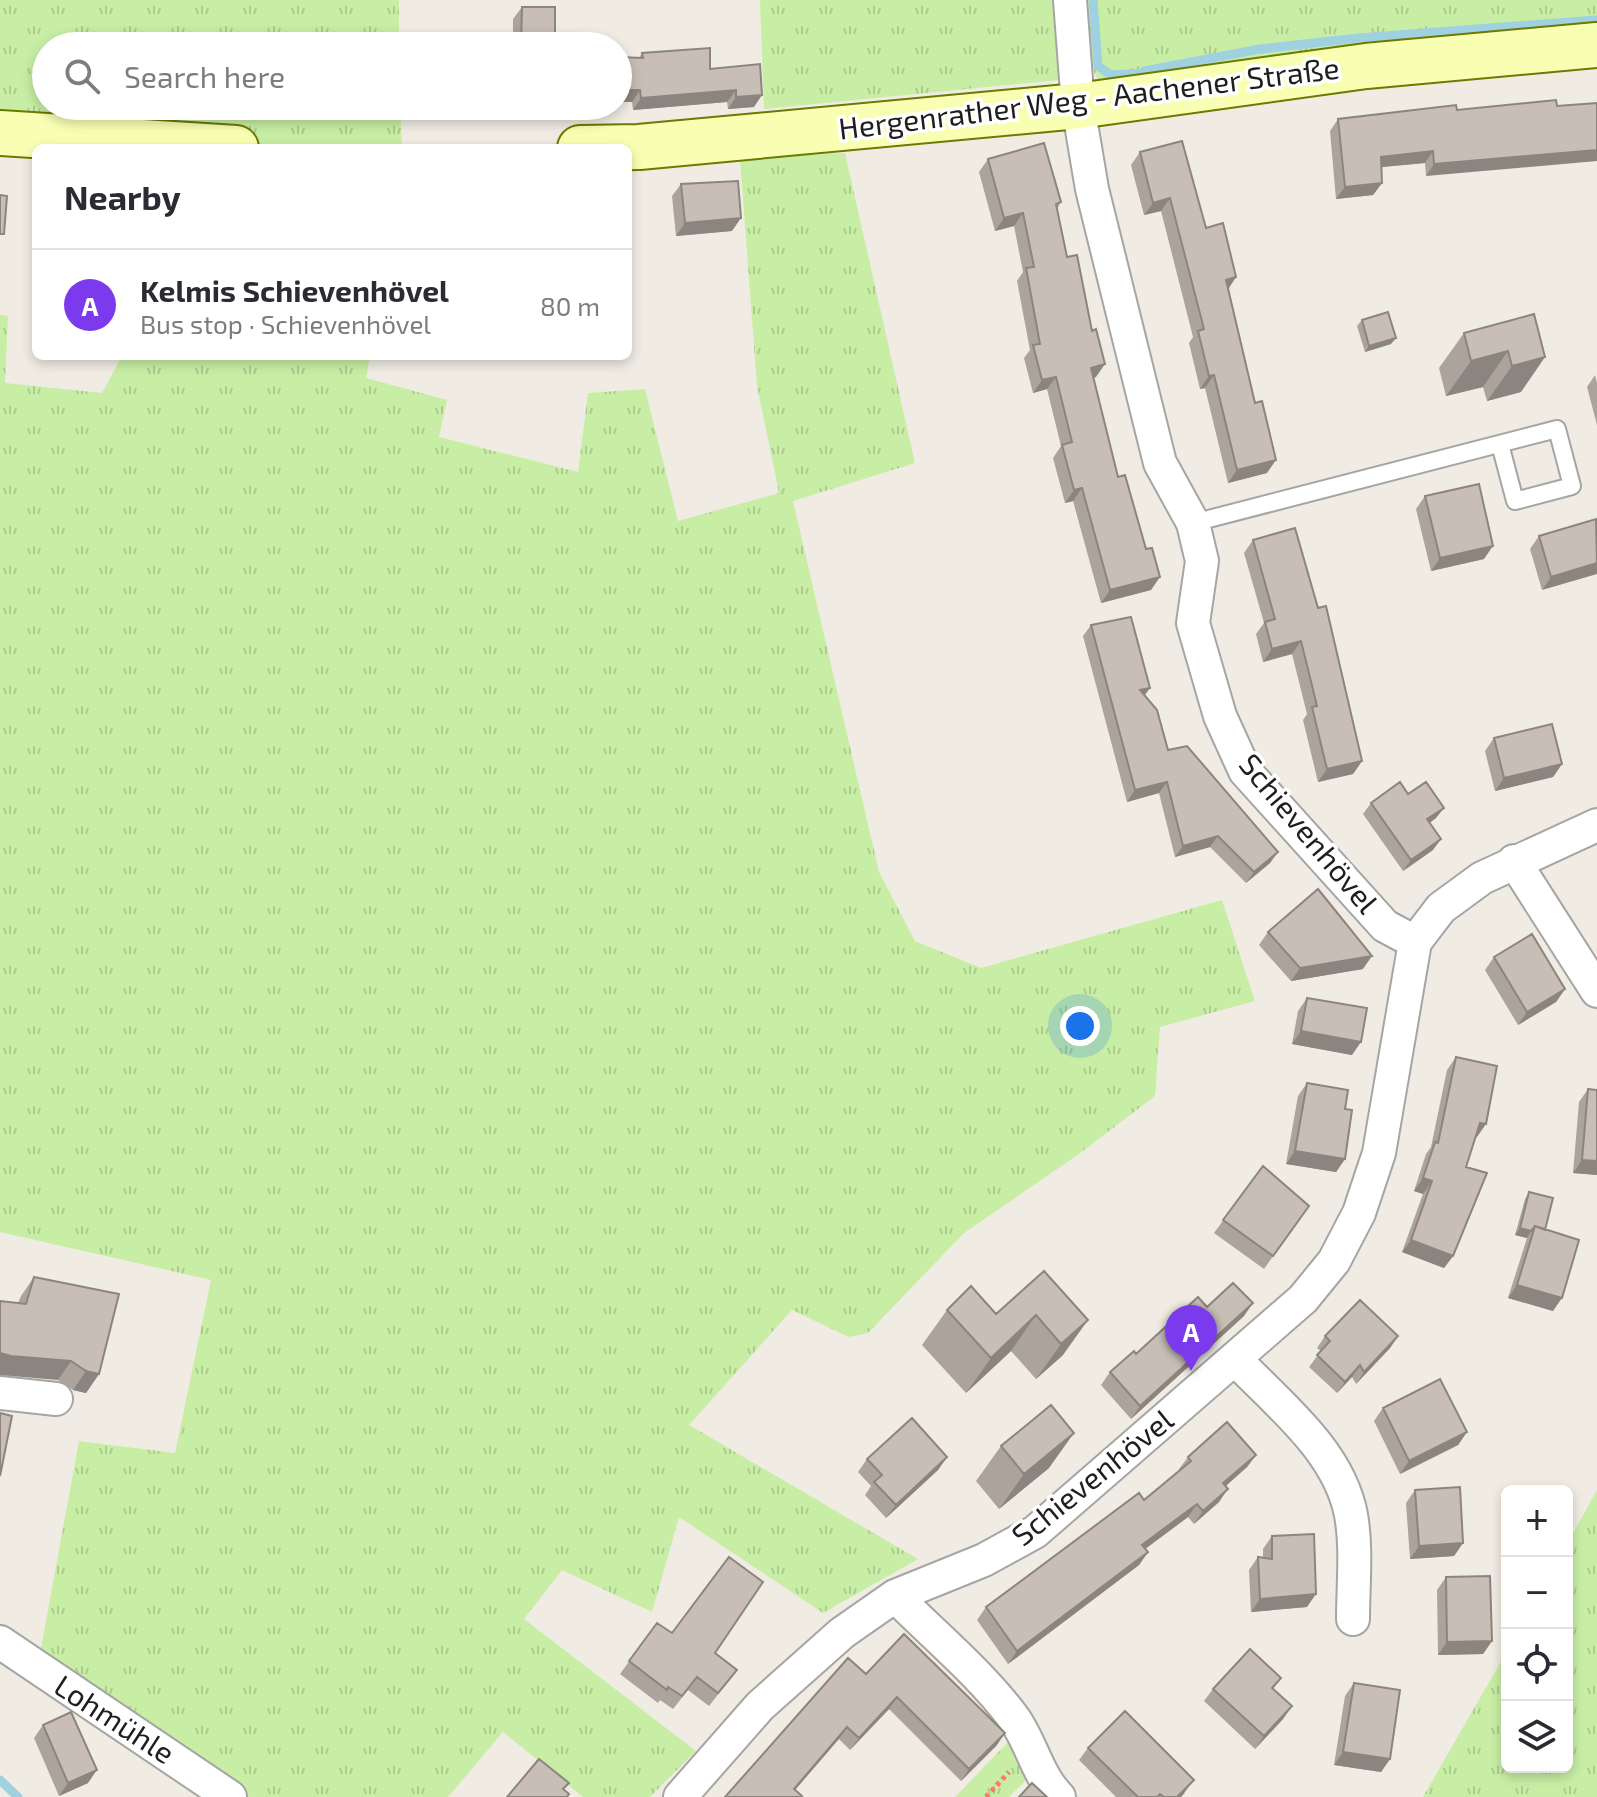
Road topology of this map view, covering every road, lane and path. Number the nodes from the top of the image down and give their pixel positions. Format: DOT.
graph roads {
  1 [pos="1070,0"];
  2 [pos="1597,45"];
  3 [pos="1078,106"];
  4 [pos="0,133"];
  5 [pos="173,144"];
  6 [pos="632,147"];
  7 [pos="1500,444"];
  8 [pos="1193,523"];
  9 [pos="1597,825"];
  10 [pos="1514,861"];
  11 [pos="1415,942"];
  12 [pos="1597,991"];
  13 [pos="1236,1360"];
  14 [pos="0,1393"];
  15 [pos="56,1399"];
  16 [pos="895,1596"];
  17 [pos="1353,1619"];
  18 [pos="0,1642"];
  19 [pos="230,1797"];
  20 [pos="680,1797"];
  21 [pos="1059,1797"];
  1 -- 3 [label="street, Schievenhövel"];
  2 -- 3 [label="street, Hergenrather Weg - Aachener Straße"];
  3 -- 6 [label="street, Hergenrather Weg - Aachener Straße"];
  3 -- 8 [label="street, Schievenhövel"];
  4 -- 5 [label="street"];
  7 -- 7 [label="lane"];
  7 -- 8 [label="lane"];
  8 -- 11 [label="street, Schievenhövel"];
  9 -- 10 [label="street, Schievenhövel"];
  10 -- 11 [label="street, Schievenhövel"];
  10 -- 12 [label="street"];
  11 -- 13 [label="street, Schievenhövel"];
  13 -- 16 [label="street, Schievenhövel"];
  13 -- 17 [label="street"];
  14 -- 15 [label="street"];
  16 -- 20 [label="street, Schievenhövel"];
  16 -- 21 [label="street"];
  18 -- 19 [label="street, Lohmühle"];
}
